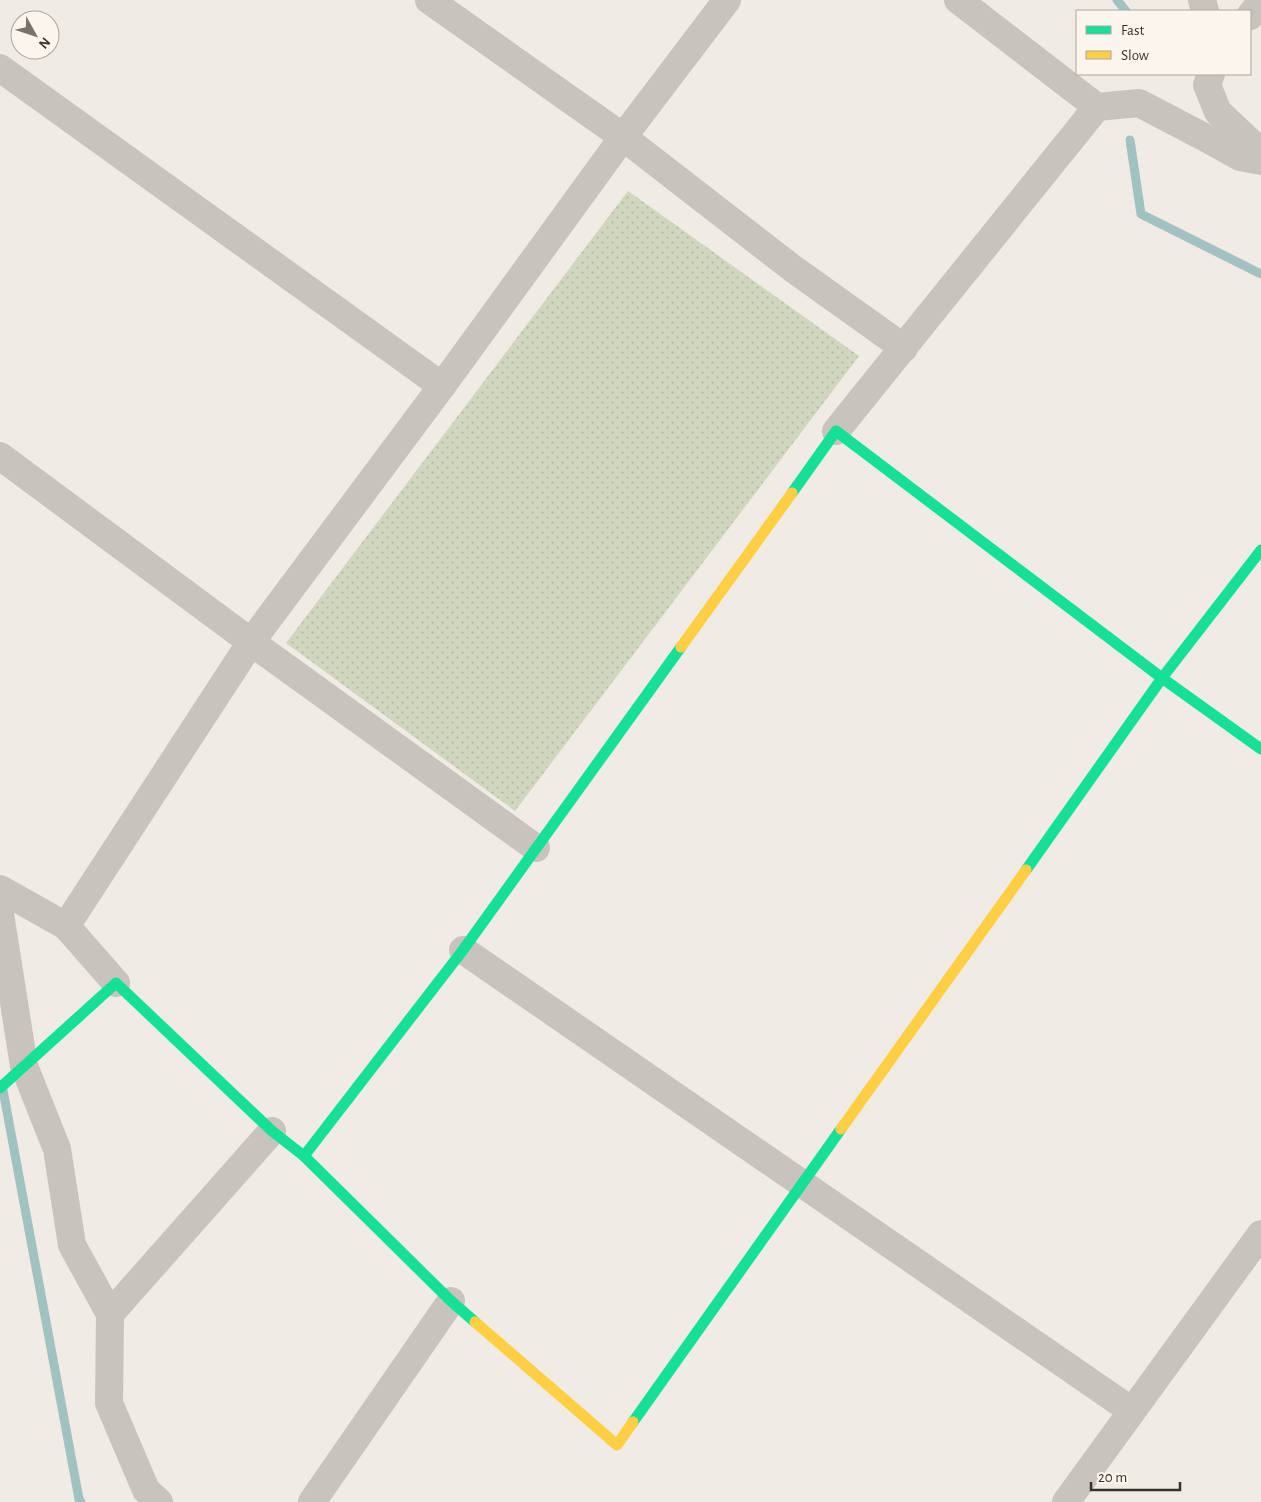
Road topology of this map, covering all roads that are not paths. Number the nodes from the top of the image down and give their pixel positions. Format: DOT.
graph roads {
  1 [pos="430,0"];
  2 [pos="727,0"];
  3 [pos="958,0"];
  4 [pos="1261,2"];
  5 [pos="1251,15"];
  6 [pos="0,68"];
  7 [pos="1211,75"];
  8 [pos="1097,107"];
  9 [pos="623,137"];
  10 [pos="1261,152"];
  11 [pos="1261,161"];
  12 [pos="904,348"];
  13 [pos="442,386"];
  14 [pos="836,431"];
  15 [pos="0,456"];
  16 [pos="1261,550"];
  17 [pos="251,642"];
  18 [pos="1162,678"];
  19 [pos="1261,749"];
  20 [pos="536,848"];
  21 [pos="0,889"];
  22 [pos="0,914"];
  23 [pos="66,926"];
  24 [pos="463,950"];
  25 [pos="116,983"];
  26 [pos="24,1066"];
  27 [pos="0,1088"];
  28 [pos="272,1131"];
  29 [pos="304,1156"];
  30 [pos="803,1185"];
  31 [pos="1261,1234"];
  32 [pos="451,1301"];
  33 [pos="110,1314"];
  34 [pos="1132,1411"];
  35 [pos="147,1498"];
  36 [pos="312,1502"];
  37 [pos="1066,1502"];
  1 -- 9 [label="street"];
  2 -- 9 [label="street"];
  3 -- 8 [label="street"];
  4 -- 5 [label="street"];
  6 -- 13 [label="street"];
  7 -- 10 [label="street"];
  8 -- 11 [label="street"];
  8 -- 12 [label="street"];
  9 -- 12 [label="street"];
  9 -- 13 [label="street"];
  12 -- 14 [label="street"];
  13 -- 17 [label="street"];
  14 -- 18 [label="street"];
  14 -- 20 [label="street"];
  15 -- 17 [label="street"];
  16 -- 18 [label="street"];
  17 -- 20 [label="street"];
  17 -- 23 [label="street"];
  18 -- 19 [label="street"];
  18 -- 30 [label="street"];
  20 -- 24 [label="street"];
  21 -- 23 [label="street"];
  22 -- 26 [label="street"];
  23 -- 25 [label="street"];
  24 -- 29 [label="street"];
  24 -- 30 [label="street"];
  25 -- 26 [label="street"];
  25 -- 28 [label="street"];
  26 -- 27 [label="street"];
  26 -- 33 [label="street"];
  28 -- 29 [label="street"];
  28 -- 33 [label="street"];
  29 -- 32 [label="street"];
  30 -- 32 [label="street"];
  30 -- 34 [label="street"];
  31 -- 34 [label="street"];
  32 -- 36 [label="street"];
  33 -- 35 [label="street"];
  34 -- 37 [label="street"];
}
